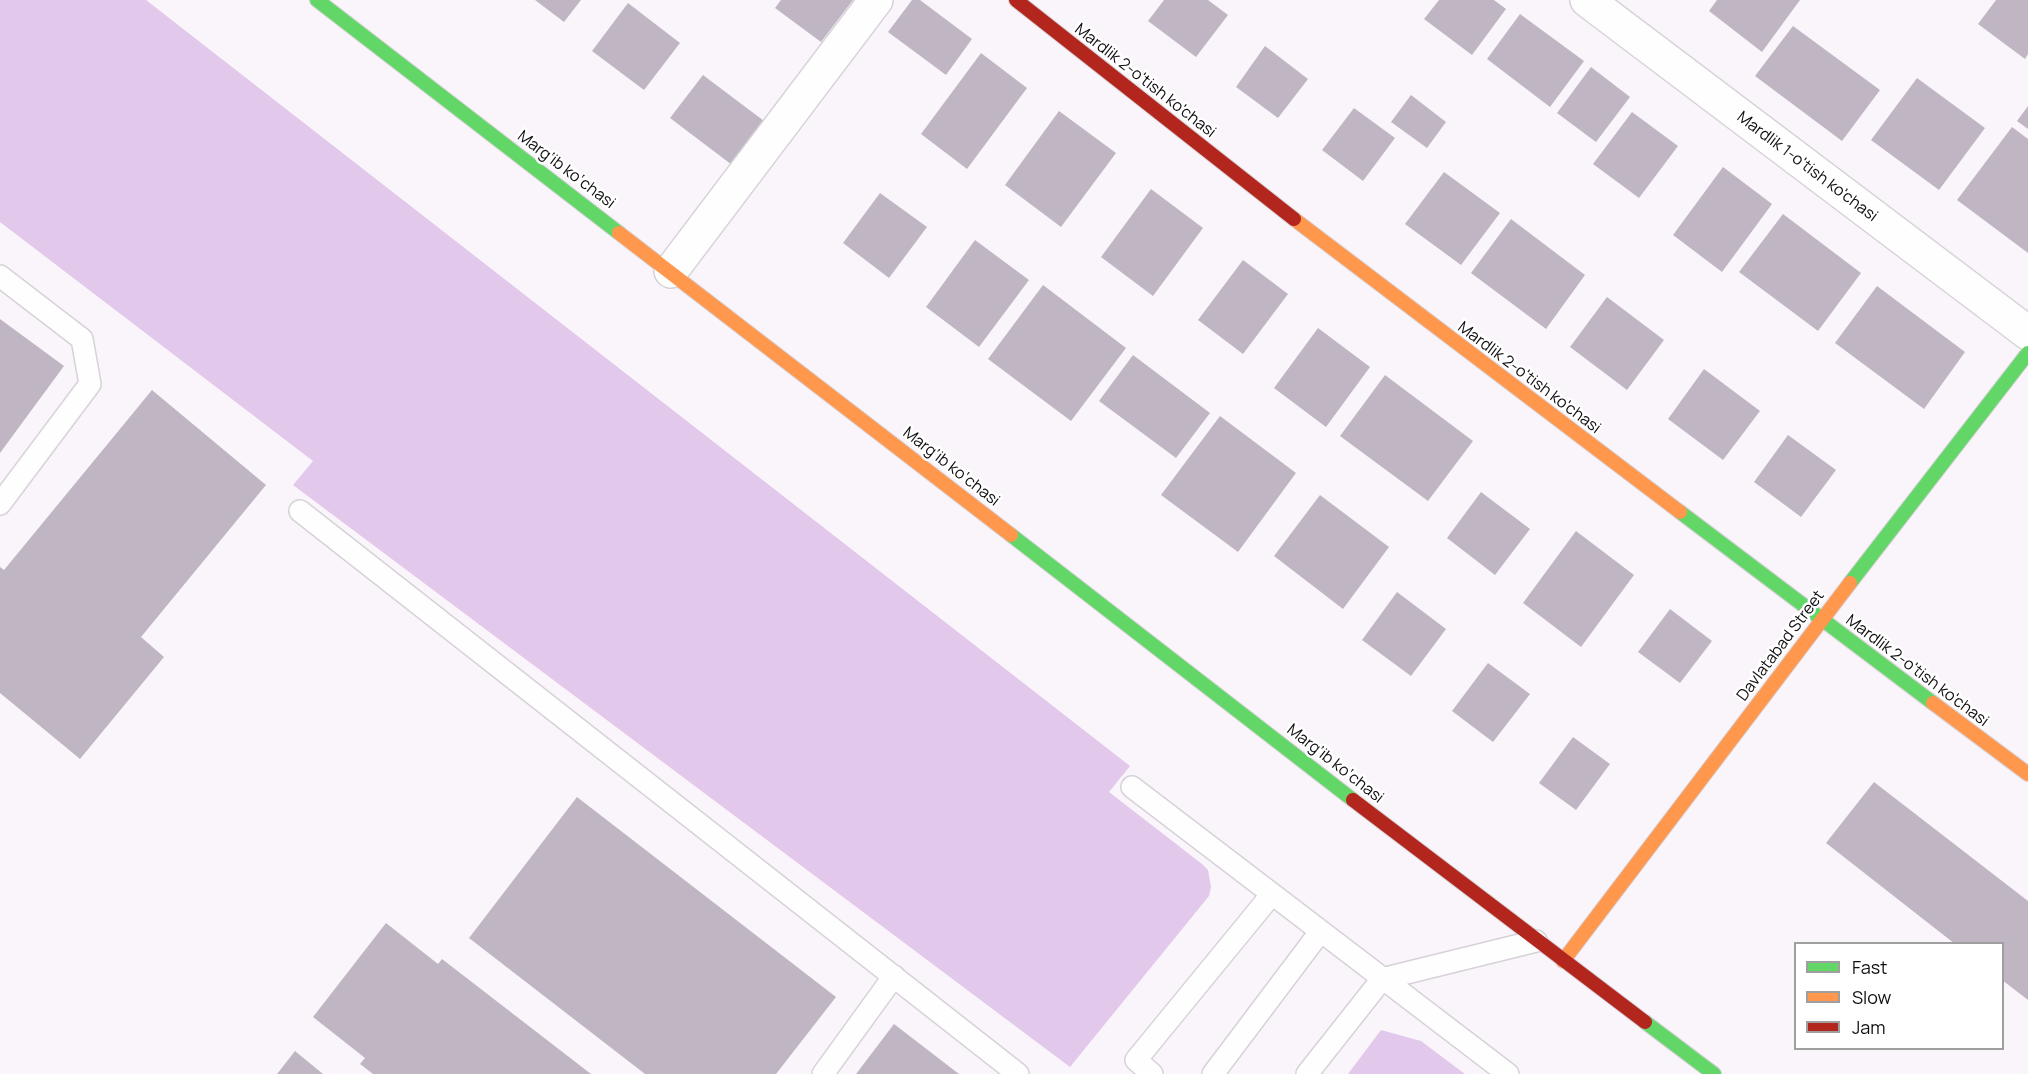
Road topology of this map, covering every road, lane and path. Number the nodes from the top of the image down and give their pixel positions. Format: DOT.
graph roads {
  1 [pos="317,0"];
  2 [pos="876,0"];
  3 [pos="1016,0"];
  4 [pos="1587,0"];
  5 [pos="671,271"];
  6 [pos="0,276"];
  7 [pos="2028,333"];
  8 [pos="2028,353"];
  9 [pos="0,504"];
  10 [pos="300,512"];
  11 [pos="1821,620"];
  12 [pos="2028,774"];
  13 [pos="1132,787"];
  14 [pos="1272,894"];
  15 [pos="1320,932"];
  16 [pos="1536,941"];
  17 [pos="1563,962"];
  18 [pos="894,976"];
  19 [pos="1382,979"];
  20 [pos="822,1074"];
  21 [pos="1018,1074"];
  22 [pos="1152,1074"];
  23 [pos="1213,1074"];
  24 [pos="1307,1074"];
  25 [pos="1508,1074"];
  26 [pos="1714,1074"];
  1 -- 5 [label="street, Marg‘ib ko‘chasi"];
  2 -- 5 [label="street"];
  3 -- 11 [label="street, Mardlik 2-o'tish ko'chasi"];
  4 -- 7 [label="street, Mardlik 1-o'tish ko'chasi"];
  5 -- 16 [label="street, Marg‘ib ko‘chasi"];
  6 -- 9 [label="lane"];
  8 -- 11 [label="street, Davlatabad Street"];
  10 -- 18 [label="lane"];
  11 -- 12 [label="street, Mardlik 2-o'tish ko'chasi"];
  11 -- 17 [label="street, Davlatabad Street"];
  13 -- 14 [label="lane"];
  14 -- 15 [label="lane"];
  14 -- 22 [label="lane"];
  15 -- 19 [label="lane"];
  15 -- 23 [label="lane"];
  16 -- 17 [label="street, Marg‘ib ko‘chasi"];
  16 -- 19 [label="lane"];
  17 -- 26 [label="street, Marg‘ib ko‘chasi"];
  18 -- 20 [label="lane"];
  18 -- 21 [label="lane"];
  19 -- 24 [label="lane"];
  19 -- 25 [label="lane"];
}
